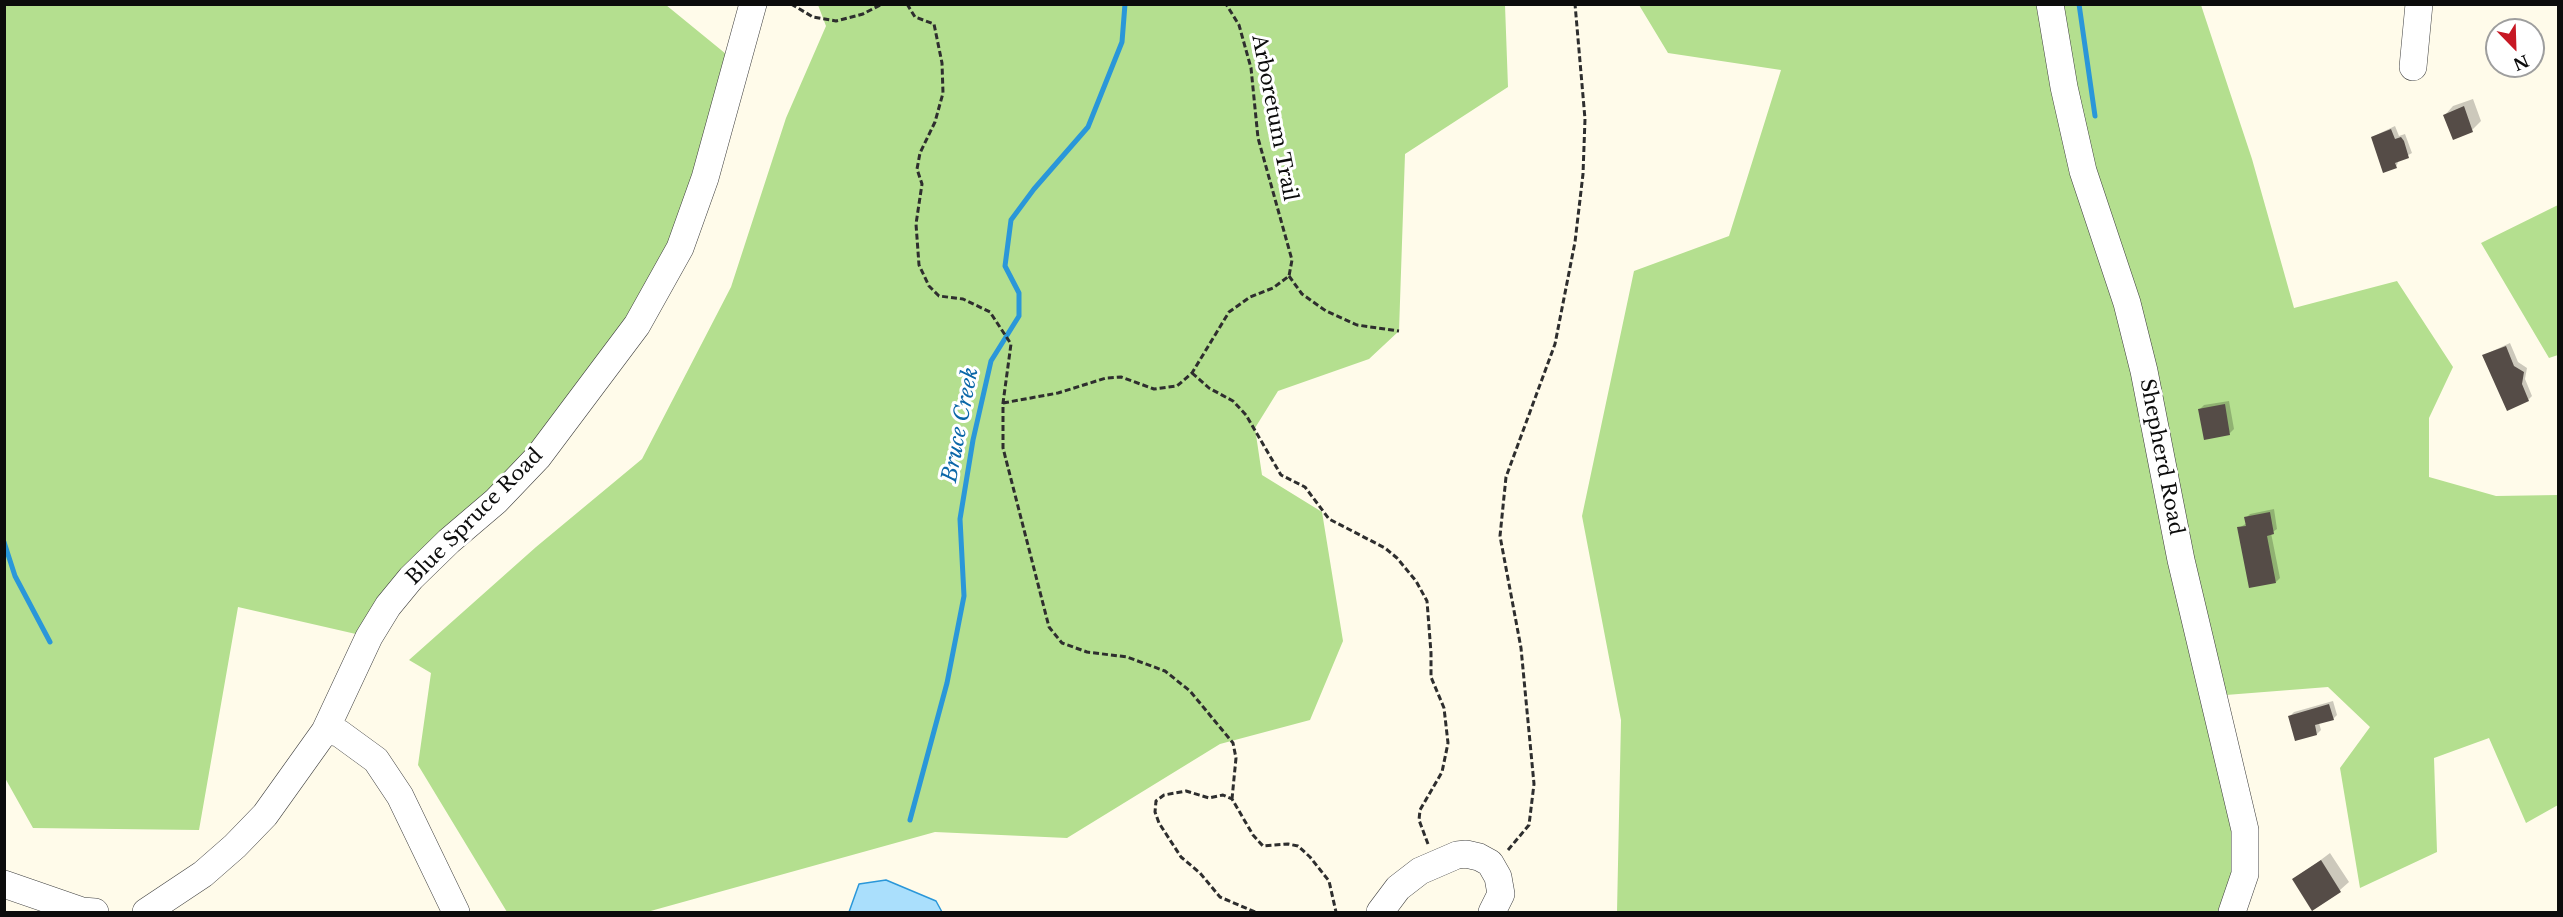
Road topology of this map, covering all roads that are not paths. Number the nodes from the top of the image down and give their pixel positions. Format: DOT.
graph roads {
  1 [pos="753,4"];
  2 [pos="2050,4"];
  3 [pos="2419,4"];
  4 [pos="2413,68"];
  5 [pos="325,731"];
  6 [pos="4,884"];
  7 [pos="87,912"];
  8 [pos="146,912"];
  9 [pos="456,912"];
  10 [pos="1380,912"];
  11 [pos="1492,912"];
  12 [pos="2232,912"];
  1 -- 5 [label="street, Blue Spruce Road"];
  2 -- 12 [label="street, Shepherd Road"];
  3 -- 4 [label="street"];
  5 -- 8 [label="street, Blue Spruce Road"];
  5 -- 9 [label="street"];
  6 -- 7 [label="street"];
  10 -- 11 [label="street"];
}
